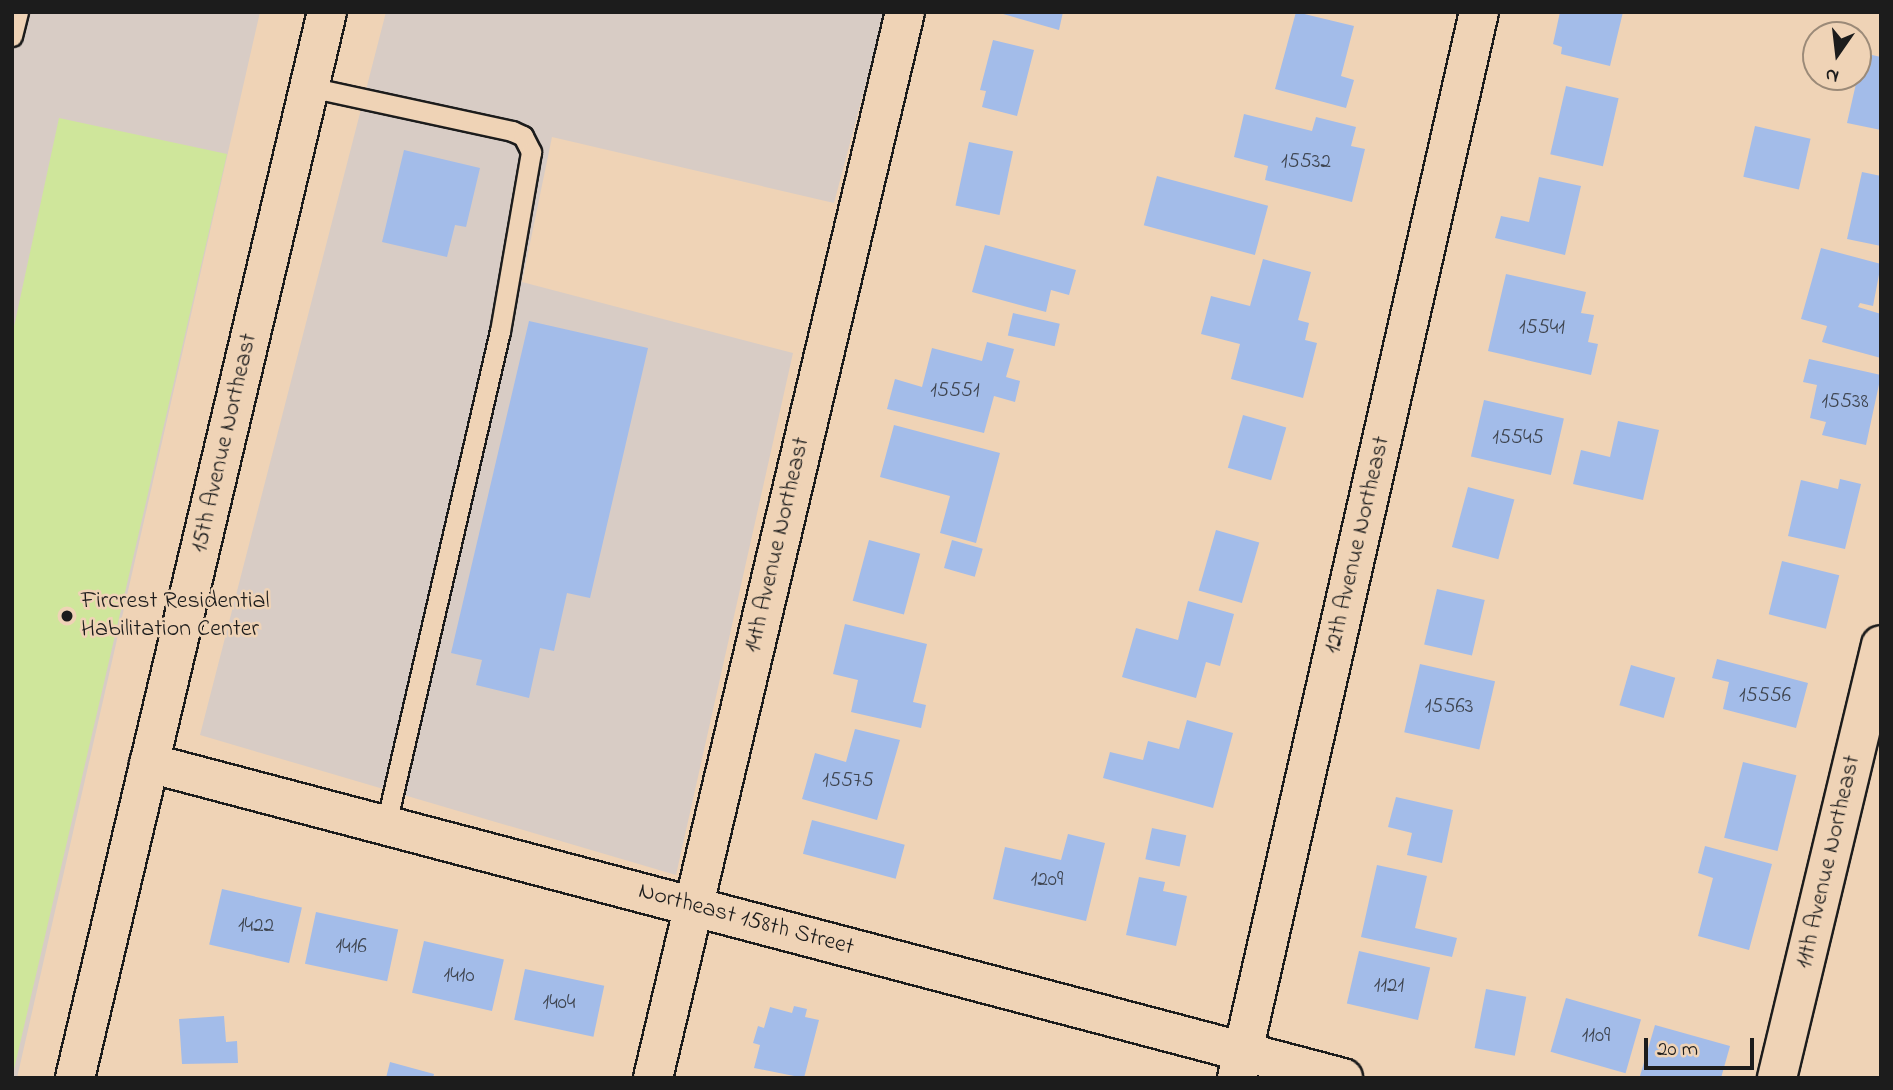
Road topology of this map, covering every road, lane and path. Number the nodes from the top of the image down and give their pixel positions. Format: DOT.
graph roads {
  1 [pos="18,12"];
  2 [pos="327,12"];
  3 [pos="905,12"];
  4 [pos="1479,12"];
  5 [pos="12,36"];
  6 [pos="309,87"];
  7 [pos="1881,645"];
  8 [pos="149,763"];
  9 [pos="386,824"];
  10 [pos="691,905"];
  11 [pos="1240,1064"];
  12 [pos="75,1078"];
  13 [pos="653,1078"];
  14 [pos="1343,1078"];
  15 [pos="1777,1078"];
  1 -- 5 [label="lane"];
  2 -- 6 [label="street, 15th Avenue Northeast"];
  3 -- 10 [label="street, 14th Avenue Northeast"];
  4 -- 11 [label="street, 12th Avenue Northeast"];
  6 -- 8 [label="street, 15th Avenue Northeast"];
  6 -- 9 [label="lane"];
  7 -- 15 [label="street, 11th Avenue Northeast"];
  8 -- 9 [label="street, Northeast 158th Street"];
  8 -- 12 [label="street, 15th Avenue Northeast"];
  9 -- 10 [label="street, Northeast 158th Street"];
  10 -- 11 [label="street, Northeast 158th Street"];
  10 -- 13 [label="street, 14th Avenue Northeast"];
  11 -- 14 [label="street, Northeast 158th Street"];
}
